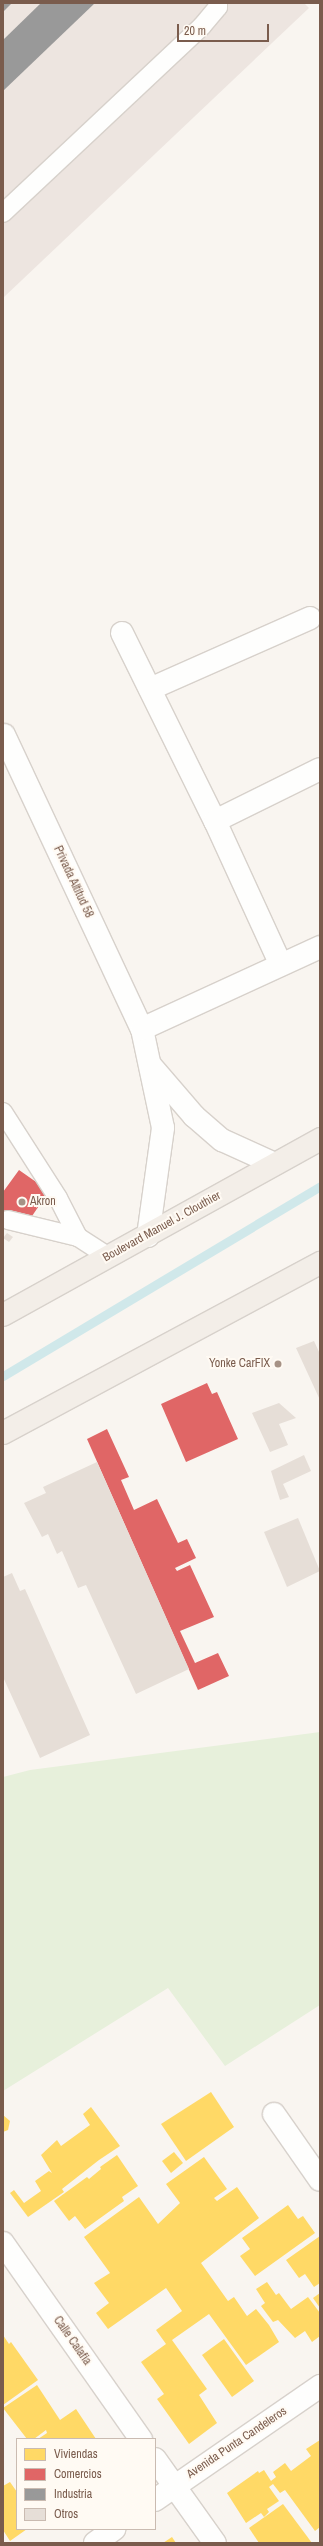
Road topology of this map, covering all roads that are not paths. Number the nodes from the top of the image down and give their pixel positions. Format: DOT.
graph roads {
  1 [pos="218,3"];
  2 [pos="3,213"];
  3 [pos="310,618"];
  4 [pos="122,633"];
  5 [pos="150,689"];
  6 [pos="4,735"];
  7 [pos="320,769"];
  8 [pos="215,821"];
  9 [pos="320,947"];
  10 [pos="281,964"];
  11 [pos="142,1029"];
  12 [pos="150,1065"];
  13 [pos="3,1112"];
  14 [pos="320,1139"];
  15 [pos="275,1164"];
  16 [pos="8,1220"];
  17 [pos="148,1236"];
  18 [pos="78,1237"];
  19 [pos="109,1257"];
  20 [pos="320,1263"];
  21 [pos="3,1315"];
  22 [pos="3,1432"];
  23 [pos="274,2114"];
  24 [pos="320,2180"];
  25 [pos="3,2243"];
  26 [pos="320,2386"];
  27 [pos="140,2438"];
  28 [pos="156,2460"];
  29 [pos="174,2486"];
  30 [pos="156,2499"];
  31 [pos="113,2530"];
  32 [pos="95,2543"];
  33 [pos="215,2543"];
  1 -- 2 [label="lane"];
  3 -- 5 [label="street"];
  4 -- 5 [label="street"];
  5 -- 8 [label="street"];
  6 -- 11 [label="street, Privada Altitud 58"];
  7 -- 8 [label="street"];
  8 -- 10 [label="street"];
  9 -- 10 [label="street"];
  10 -- 11 [label="street"];
  11 -- 12 [label="street, Privada Altitud 58"];
  12 -- 15 [label="street, Privada Altitud 58"];
  12 -- 17 [label="street, Privada Altitud 58"];
  13 -- 18 [label="lane"];
  14 -- 15 [label="main road, Boulevard Manuel J. Clouthier"];
  15 -- 17 [label="main road, Boulevard Manuel J. Clouthier"];
  16 -- 18 [label="lane"];
  17 -- 19 [label="main road, Boulevard Manuel J. Clouthier"];
  18 -- 19 [label="lane"];
  19 -- 21 [label="main road, Boulevard Manuel J. Clouthier"];
  20 -- 22 [label="main road"];
  23 -- 24 [label="street"];
  25 -- 27 [label="street, Calle Calafia"];
  26 -- 29 [label="street, Avenida Punta Candeleros"];
  28 -- 29 [label="street"];
  29 -- 30 [label="street, Avenida Punta Candeleros"];
  29 -- 33 [label="street"];
  31 -- 32 [label="street"];
}
